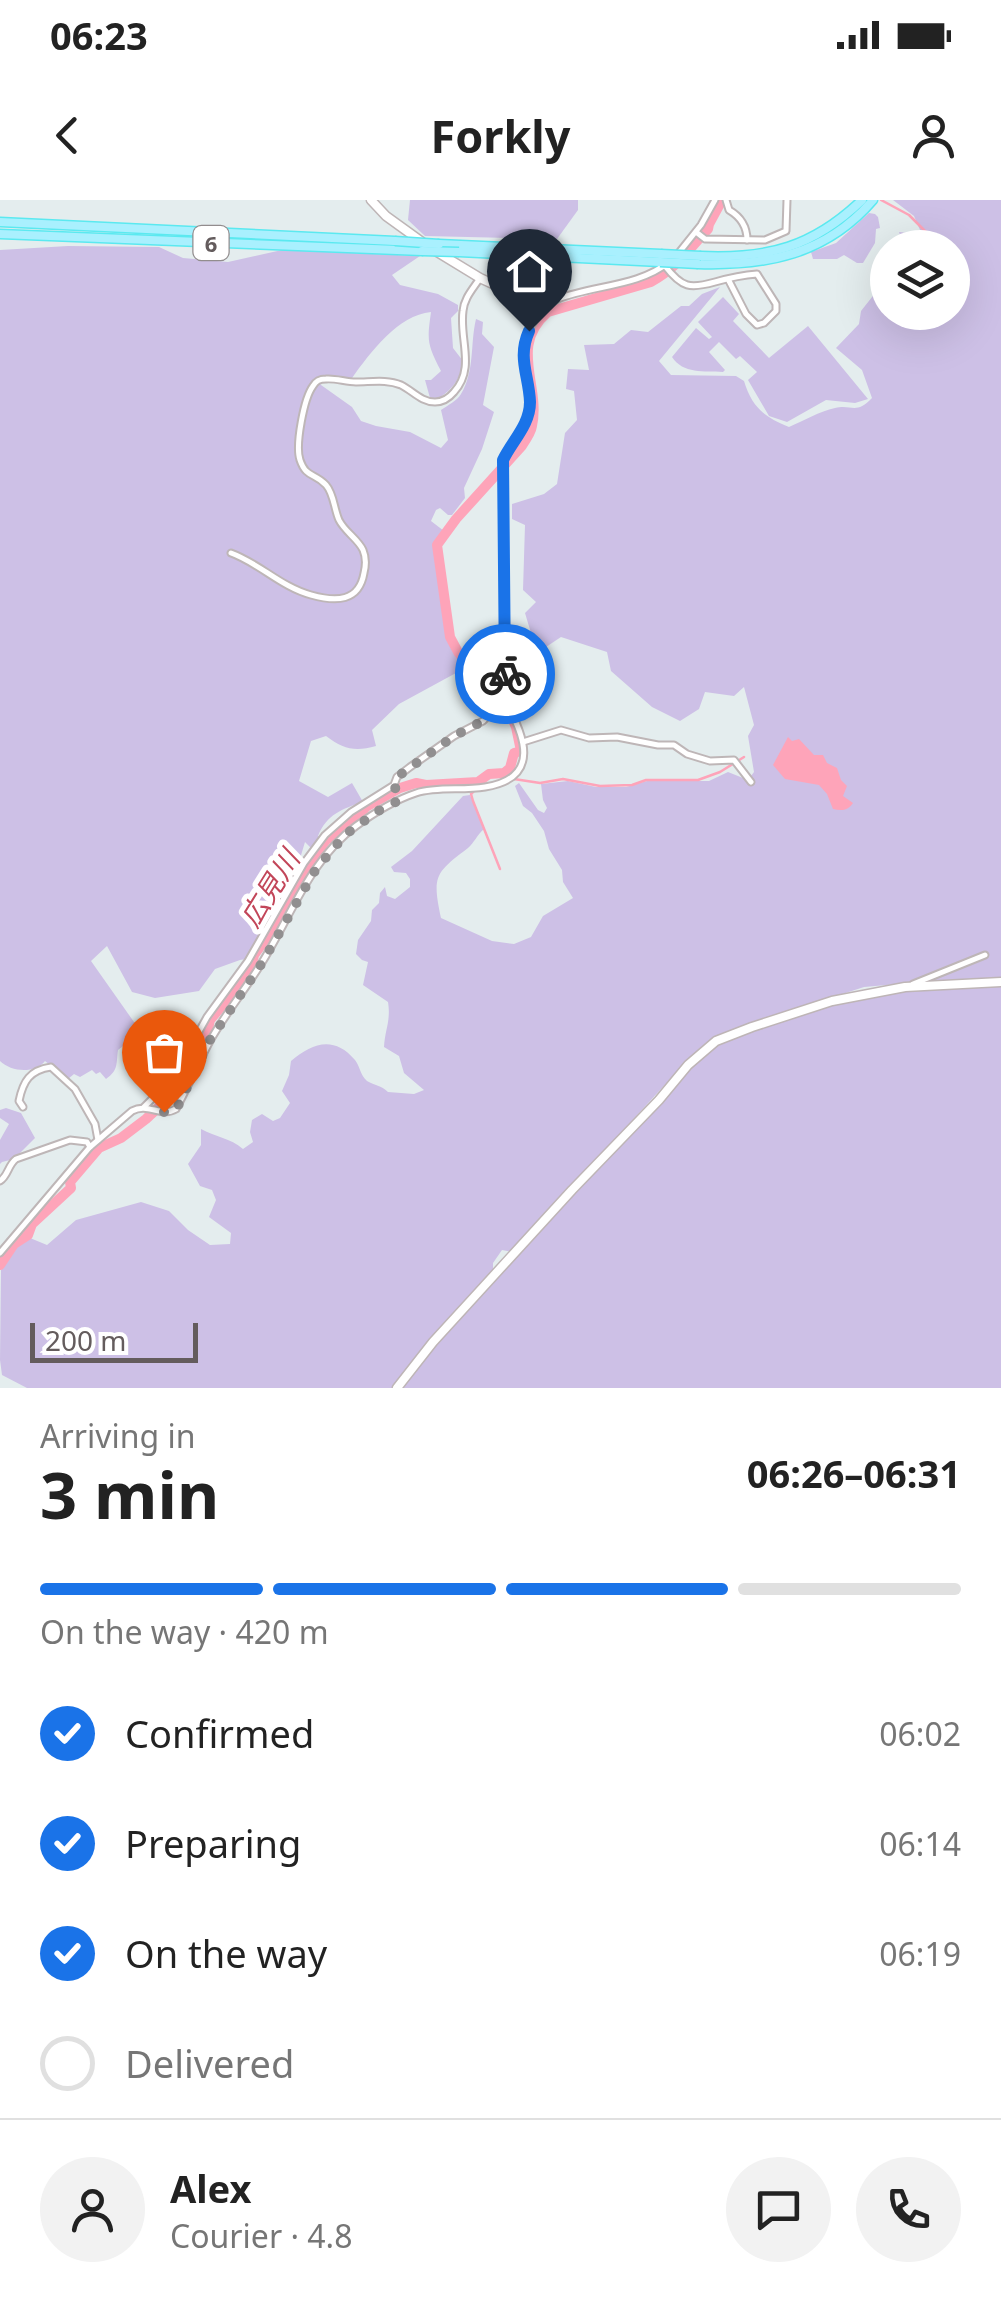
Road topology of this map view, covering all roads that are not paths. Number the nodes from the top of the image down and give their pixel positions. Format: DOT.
graph roads {
  1 [pos="371,200"];
  2 [pos="715,200"];
  3 [pos="727,200"];
  4 [pos="787,200"];
  5 [pos="862,200"];
  6 [pos="873,200"];
  7 [pos="0,222"];
  8 [pos="696,232"];
  9 [pos="0,234"];
  10 [pos="747,240"];
  11 [pos="699,260"];
  12 [pos="663,263"];
  13 [pos="480,278"];
  14 [pos="728,279"];
  15 [pos="546,308"];
  16 [pos="231,553"];
  17 [pos="501,702"];
  18 [pos="523,742"];
  19 [pos="752,782"];
  20 [pos="394,786"];
  21 [pos="400,798"];
  22 [pos="985,955"];
  23 [pos="999,984"];
  24 [pos="905,987"];
  25 [pos="146,1107"];
  26 [pos="23,1108"];
  27 [pos="98,1140"];
  28 [pos="90,1147"];
  29 [pos="0,1182"];
  30 [pos="0,1252"];
  31 [pos="397,1388"];
  1 -- 13 [label="street"];
  2 -- 8 [label="street"];
  3 -- 10 [label="street"];
  4 -- 10 [label="street"];
  5 -- 11 [label="main road, 6"];
  6 -- 11 [label="main road, 6"];
  7 -- 12 [label="main road, 6, bridge"];
  8 -- 10 [label="street"];
  8 -- 12 [label="street"];
  9 -- 12 [label="main road, 6, bridge"];
  11 -- 12 [label="main road, 6, bridge"];
  12 -- 14 [label="street"];
  12 -- 15 [label="street"];
  13 -- 15 [label="street"];
  13 -- 16 [label="street"];
  14 -- 14 [label="street"];
  15 -- 17 [label="street"];
  17 -- 18 [label="street"];
  17 -- 20 [label="street"];
  18 -- 19 [label="street"];
  18 -- 21 [label="street"];
  20 -- 21 [label="street"];
  20 -- 25 [label="street"];
  21 -- 25 [label="street"];
  22 -- 24 [label="street"];
  23 -- 24 [label="street"];
  24 -- 31 [label="street"];
  25 -- 27 [label="street"];
  26 -- 27 [label="street"];
  27 -- 28 [label="street"];
  28 -- 29 [label="street"];
  28 -- 30 [label="street"];
}
